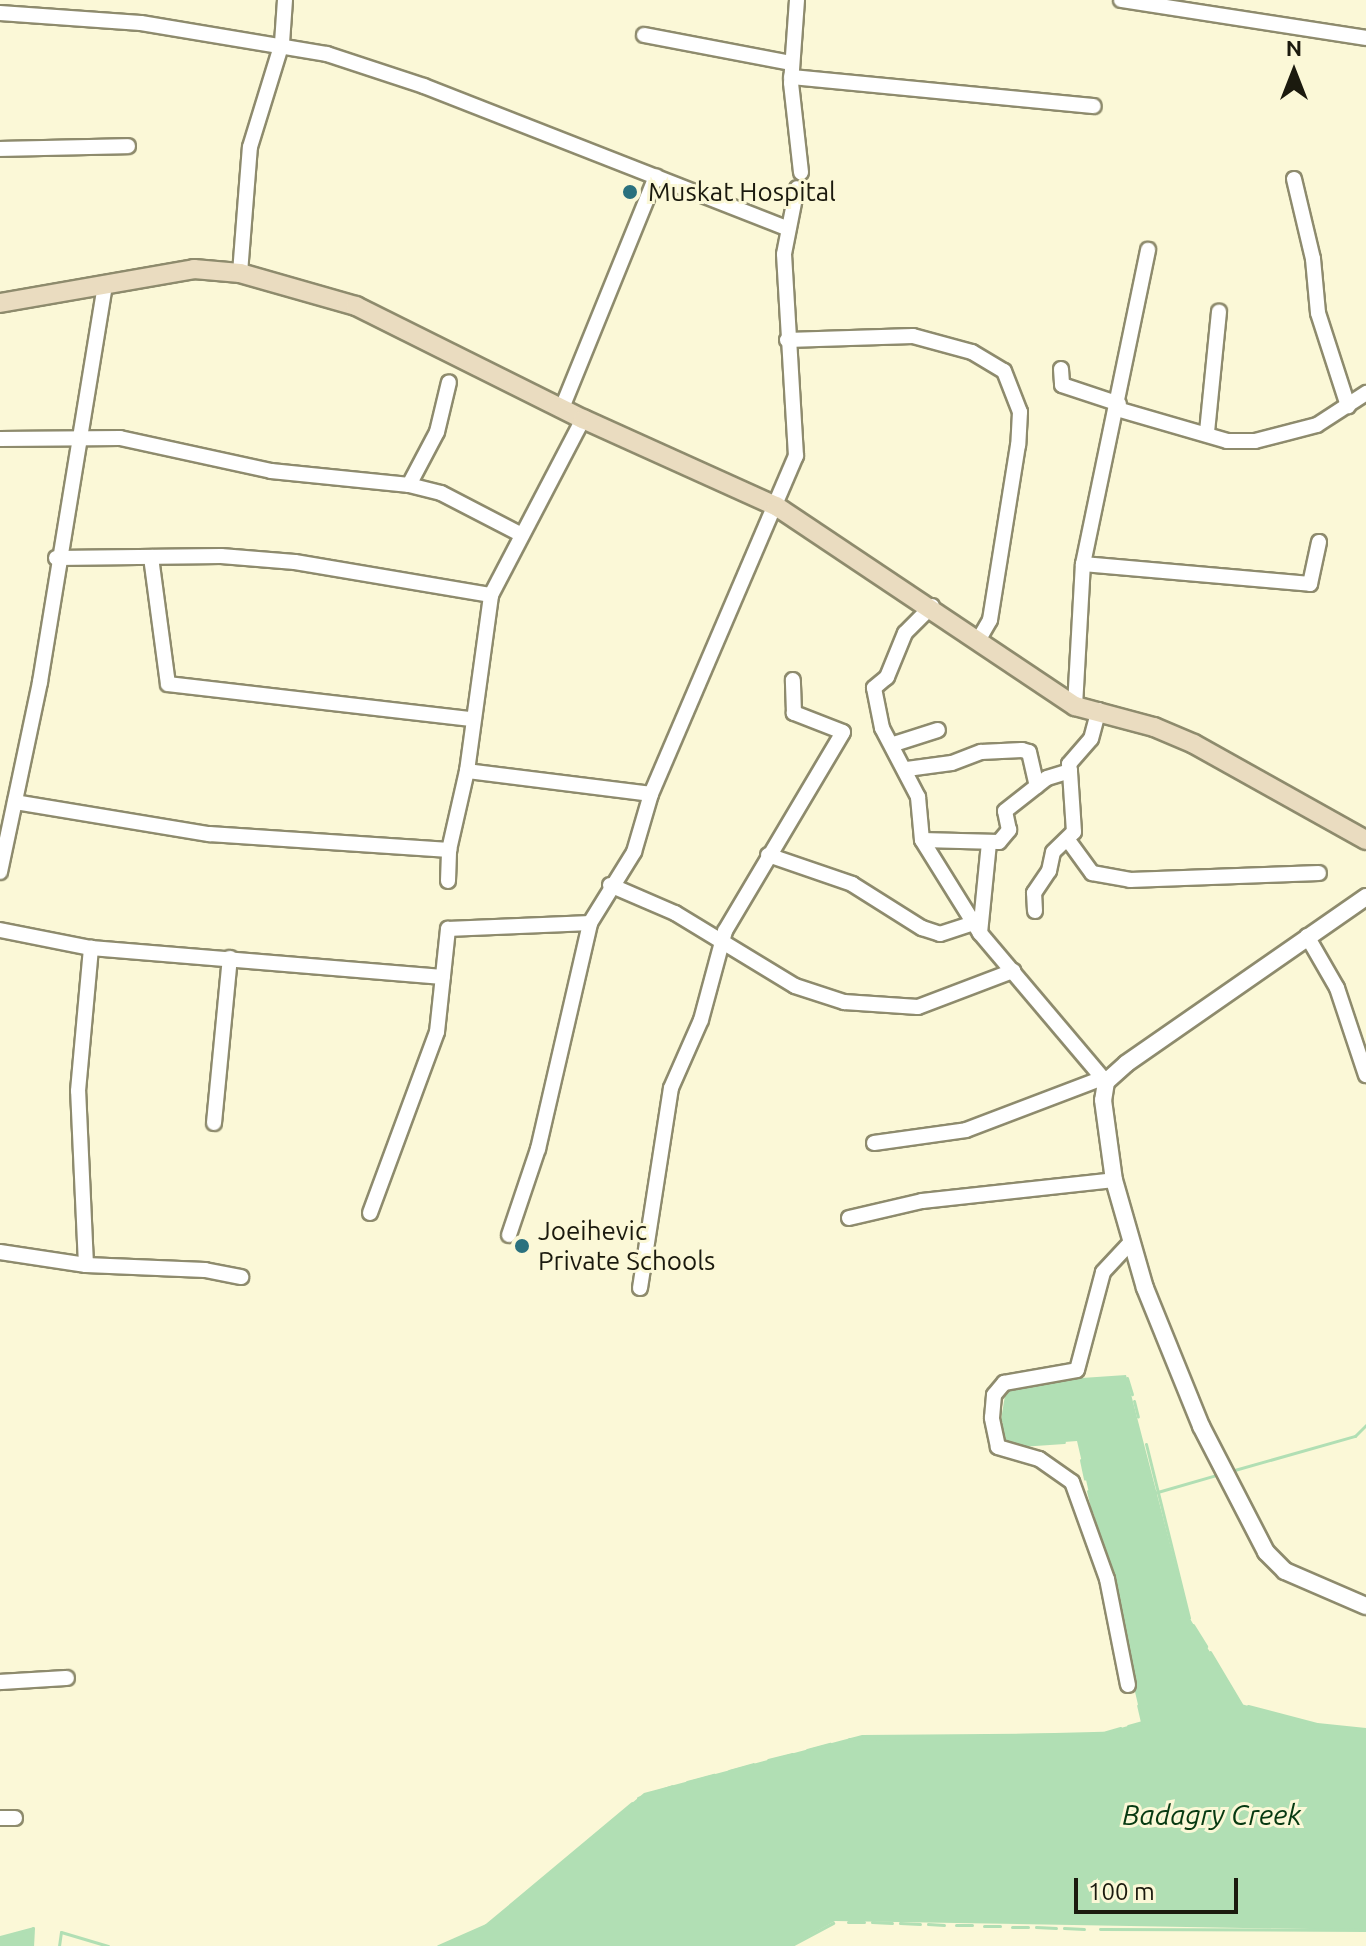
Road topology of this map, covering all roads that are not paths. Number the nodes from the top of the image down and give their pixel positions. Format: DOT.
graph roads {
  1 [pos="285,0"];
  2 [pos="797,0"];
  3 [pos="1121,0"];
  4 [pos="0,13"];
  5 [pos="644,35"];
  6 [pos="1366,38"];
  7 [pos="282,43"];
  8 [pos="791,70"];
  9 [pos="1094,106"];
  10 [pos="128,146"];
  11 [pos="0,149"];
  12 [pos="801,172"];
  13 [pos="656,176"];
  14 [pos="1294,179"];
  15 [pos="797,188"];
  16 [pos="788,229"];
  17 [pos="1148,250"];
  18 [pos="240,273"];
  19 [pos="105,283"];
  20 [pos="0,303"];
  21 [pos="1219,312"];
  22 [pos="787,340"];
  23 [pos="1061,369"];
  24 [pos="449,382"];
  25 [pos="1366,393"];
  26 [pos="1348,406"];
  27 [pos="1118,407"];
  28 [pos="562,408"];
  29 [pos="583,419"];
  30 [pos="1207,432"];
  31 [pos="0,439"];
  32 [pos="78,440"];
  33 [pos="409,485"];
  34 [pos="776,506"];
  35 [pos="522,535"];
  36 [pos="1319,542"];
  37 [pos="151,557"];
  38 [pos="56,558"];
  39 [pos="1083,564"];
  40 [pos="491,595"];
  41 [pos="932,606"];
  42 [pos="979,639"];
  43 [pos="793,680"];
  44 [pos="1075,706"];
  45 [pos="1099,710"];
  46 [pos="471,719"];
  47 [pos="938,730"];
  48 [pos="894,744"];
  49 [pos="907,769"];
  50 [pos="467,771"];
  51 [pos="1070,771"];
  52 [pos="1037,786"];
  53 [pos="651,794"];
  54 [pos="15,802"];
  55 [pos="922,840"];
  56 [pos="1068,840"];
  57 [pos="1366,840"];
  58 [pos="989,843"];
  59 [pos="449,850"];
  60 [pos="768,855"];
  61 [pos="0,872"];
  62 [pos="1319,873"];
  63 [pos="448,881"];
  64 [pos="1366,882"];
  65 [pos="610,885"];
  66 [pos="1364,898"];
  67 [pos="1035,911"];
  68 [pos="590,923"];
  69 [pos="976,928"];
  70 [pos="0,930"];
  71 [pos="1307,936"];
  72 [pos="722,944"];
  73 [pos="91,948"];
  74 [pos="230,958"];
  75 [pos="1013,971"];
  76 [pos="443,977"];
  77 [pos="1360,1032"];
  78 [pos="1366,1075"];
  79 [pos="1104,1080"];
  80 [pos="214,1123"];
  81 [pos="874,1143"];
  82 [pos="1114,1180"];
  83 [pos="370,1213"];
  84 [pos="849,1218"];
  85 [pos="509,1235"];
  86 [pos="1130,1243"];
  87 [pos="0,1252"];
  88 [pos="86,1265"];
  89 [pos="241,1277"];
  90 [pos="640,1288"];
  91 [pos="1366,1606"];
  92 [pos="67,1678"];
  93 [pos="0,1682"];
  94 [pos="1128,1685"];
  1 -- 7 [label="street"];
  2 -- 8 [label="street"];
  3 -- 6 [label="street"];
  4 -- 7 [label="street"];
  5 -- 8 [label="street"];
  7 -- 13 [label="street"];
  7 -- 18 [label="street"];
  8 -- 9 [label="street"];
  8 -- 12 [label="street"];
  10 -- 11 [label="street"];
  13 -- 16 [label="street"];
  13 -- 28 [label="street"];
  14 -- 26 [label="street"];
  15 -- 16 [label="street"];
  16 -- 22 [label="street"];
  17 -- 27 [label="street"];
  18 -- 19 [label="main road"];
  18 -- 28 [label="main road"];
  19 -- 20 [label="main road"];
  19 -- 32 [label="street"];
  21 -- 30 [label="street"];
  22 -- 34 [label="street"];
  22 -- 42 [label="street"];
  23 -- 27 [label="street"];
  24 -- 33 [label="street"];
  25 -- 26 [label="street"];
  26 -- 30 [label="street"];
  27 -- 30 [label="street"];
  27 -- 39 [label="street"];
  28 -- 29 [label="main road"];
  29 -- 34 [label="main road"];
  29 -- 35 [label="street"];
  31 -- 32 [label="street"];
  32 -- 33 [label="street"];
  32 -- 38 [label="street"];
  33 -- 35 [label="street"];
  34 -- 41 [label="main road"];
  34 -- 53 [label="street"];
  35 -- 40 [label="street"];
  36 -- 39 [label="street"];
  37 -- 38 [label="street"];
  37 -- 40 [label="street"];
  37 -- 46 [label="street"];
  38 -- 54 [label="street"];
  39 -- 44 [label="street"];
  40 -- 46 [label="street"];
  41 -- 42 [label="main road"];
  41 -- 48 [label="street"];
  42 -- 44 [label="main road"];
  43 -- 60 [label="street"];
  44 -- 45 [label="main road"];
  45 -- 51 [label="street"];
  45 -- 57 [label="main road"];
  46 -- 50 [label="street"];
  47 -- 48 [label="street"];
  48 -- 49 [label="street"];
  49 -- 52 [label="street"];
  49 -- 55 [label="street"];
  50 -- 53 [label="street"];
  50 -- 59 [label="street"];
  51 -- 52 [label="street"];
  51 -- 56 [label="street"];
  52 -- 58 [label="street"];
  53 -- 65 [label="street"];
  54 -- 59 [label="street"];
  54 -- 61 [label="street"];
  55 -- 58 [label="street"];
  55 -- 69 [label="street"];
  56 -- 62 [label="street"];
  56 -- 67 [label="street"];
  58 -- 69 [label="street"];
  59 -- 63 [label="street"];
  60 -- 69 [label="street"];
  60 -- 72 [label="street"];
  64 -- 66 [label="street"];
  65 -- 68 [label="street"];
  65 -- 72 [label="street"];
  66 -- 71 [label="street"];
  68 -- 76 [label="street"];
  68 -- 85 [label="street"];
  69 -- 75 [label="street"];
  70 -- 73 [label="street"];
  71 -- 77 [label="street"];
  71 -- 79 [label="street"];
  72 -- 75 [label="street"];
  72 -- 90 [label="street"];
  73 -- 74 [label="street"];
  73 -- 88 [label="street"];
  74 -- 76 [label="street"];
  74 -- 80 [label="street"];
  75 -- 79 [label="street"];
  76 -- 83 [label="street"];
  77 -- 78 [label="street"];
  79 -- 81 [label="street"];
  79 -- 82 [label="street"];
  82 -- 84 [label="street"];
  82 -- 86 [label="street"];
  86 -- 91 [label="street"];
  86 -- 94 [label="street"];
  87 -- 88 [label="street"];
  88 -- 89 [label="street"];
  92 -- 93 [label="street"];
}
